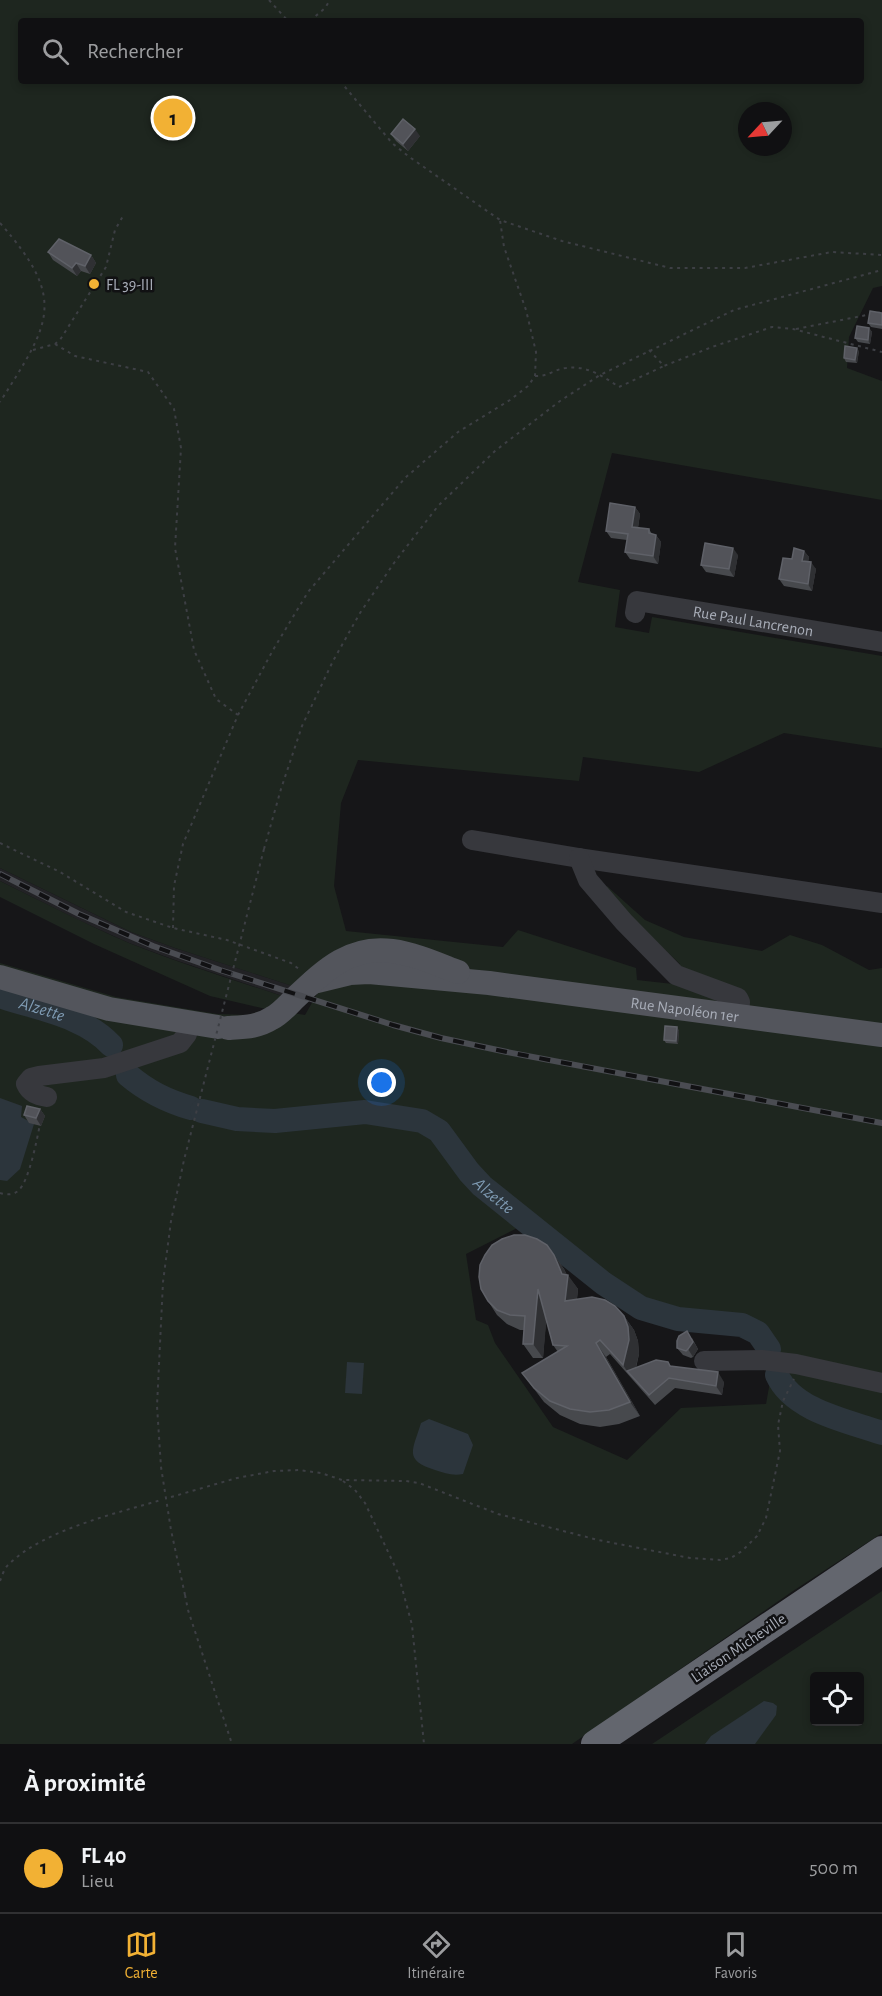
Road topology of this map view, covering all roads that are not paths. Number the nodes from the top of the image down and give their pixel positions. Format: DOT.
graph roads {
  1 [pos="635,613"];
  2 [pos="882,642"];
  3 [pos="472,840"];
  4 [pos="579,858"];
  5 [pos="882,903"];
  6 [pos="0,977"];
  7 [pos="739,1016"];
  8 [pos="189,1023"];
  9 [pos="882,1035"];
  10 [pos="47,1098"];
  11 [pos="704,1361"];
  12 [pos="882,1383"];
  13 [pos="882,1550"];
  14 [pos="882,1572"];
  15 [pos="595,1744"];
  16 [pos="627,1744"];
  1 -- 2 [label="street, Rue Paul Lancrenon"];
  3 -- 4 [label="street"];
  4 -- 5 [label="street"];
  4 -- 7 [label="street"];
  6 -- 8 [label="main road, Rue Napoléon 1er"];
  7 -- 8 [label="main road, Rue Napoléon 1er"];
  7 -- 9 [label="main road, Rue Napoléon 1er"];
  8 -- 10 [label="street"];
  11 -- 12 [label="street"];
  13 -- 15 [label="highway, Liaison Micheville"];
  14 -- 16 [label="highway, Liaison Micheville"];
}
